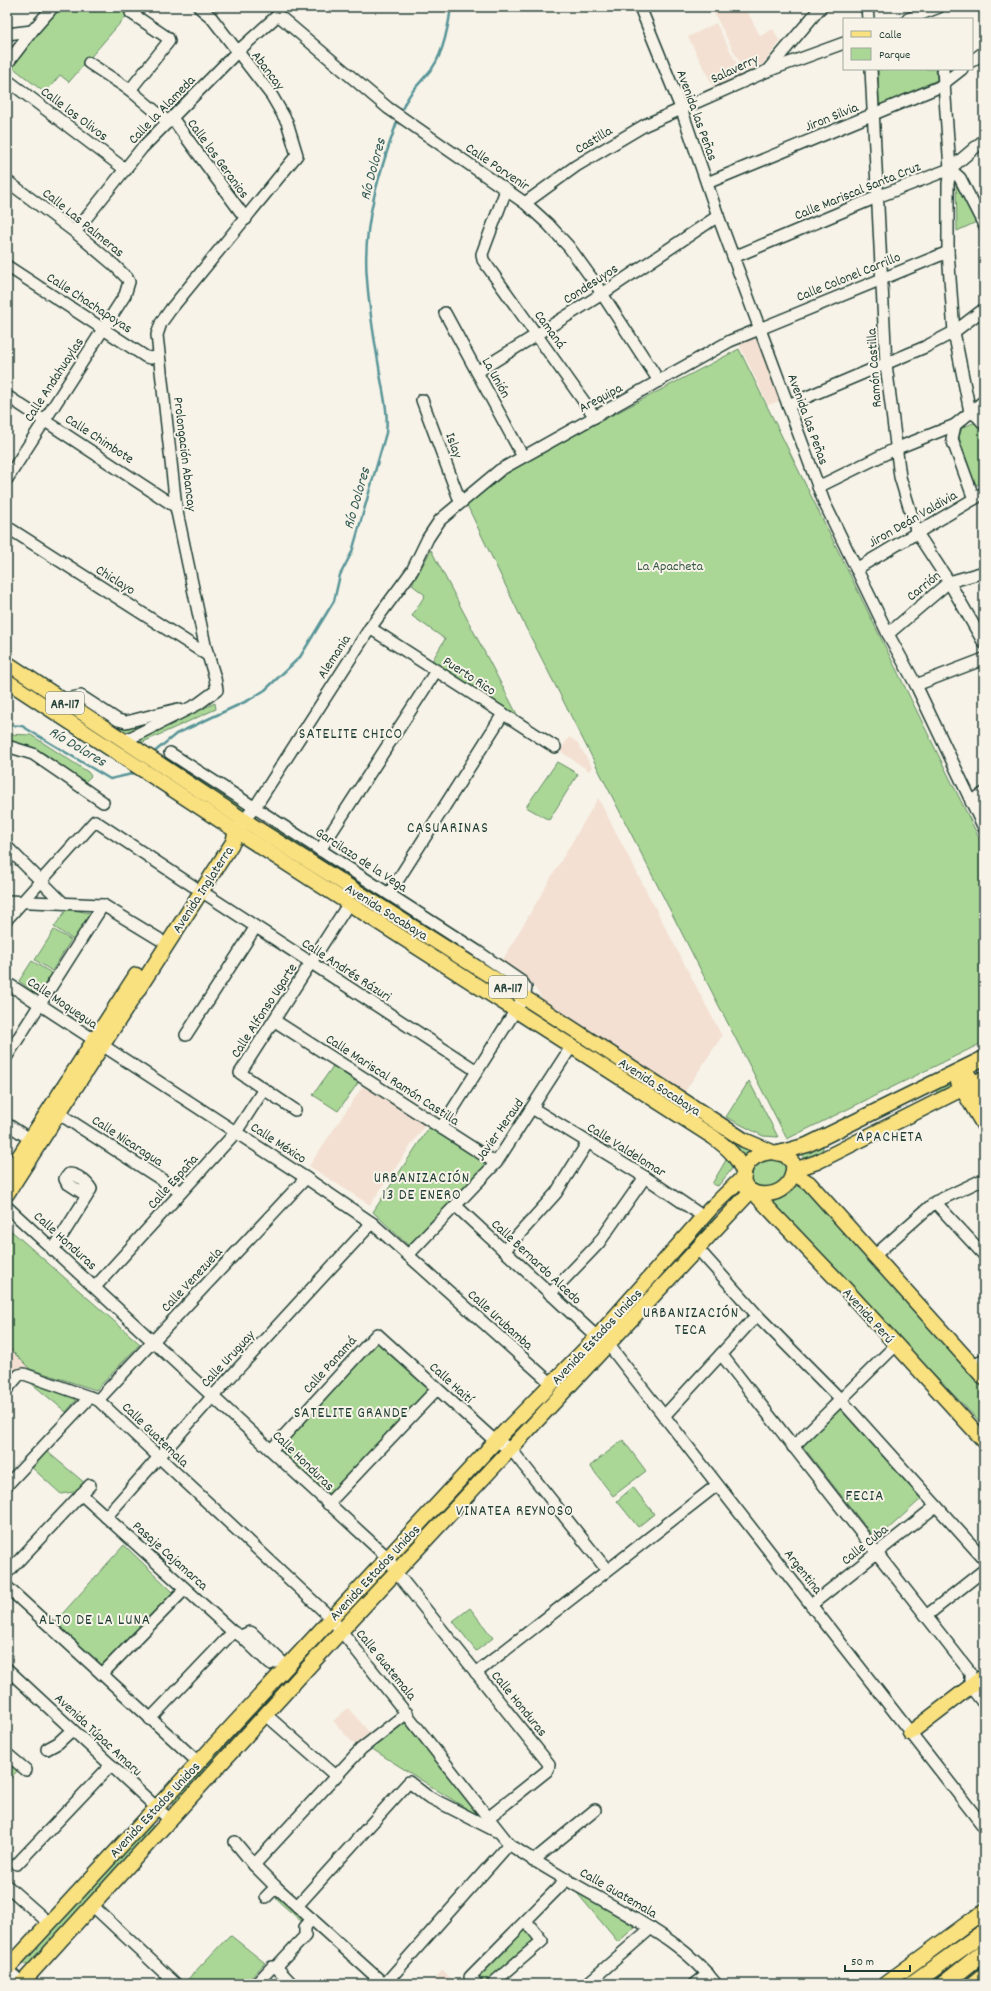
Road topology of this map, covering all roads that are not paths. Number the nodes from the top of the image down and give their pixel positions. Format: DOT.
graph roads {
  1 [pos="53,7"];
  2 [pos="199,7"];
  3 [pos="640,7"];
  4 [pos="821,7"];
  5 [pos="867,7"];
  6 [pos="939,7"];
  7 [pos="131,13"];
  8 [pos="278,15"];
  9 [pos="868,18"];
  10 [pos="911,18"];
  11 [pos="940,18"];
  12 [pos="32,31"];
  13 [pos="7,34"];
  14 [pos="843,43"];
  15 [pos="237,52"];
  16 [pos="984,52"];
  17 [pos="973,60"];
  18 [pos="89,63"];
  19 [pos="7,64"];
  20 [pos="871,70"];
  21 [pos="943,70"];
  22 [pos="961,70"];
  23 [pos="767,71"];
  24 [pos="7,80"];
  25 [pos="944,83"];
  26 [pos="130,90"];
  27 [pos="681,108"];
  28 [pos="873,115"];
  29 [pos="168,122"];
  30 [pos="984,140"];
  31 [pos="294,160"];
  32 [pos="126,170"];
  33 [pos="950,170"];
  34 [pos="7,181"];
  35 [pos="707,183"];
  36 [pos="506,190"];
  37 [pos="878,197"];
  38 [pos="525,203"];
  39 [pos="718,216"];
  40 [pos="246,219"];
  41 [pos="983,222"];
  42 [pos="75,232"];
  43 [pos="948,252"];
  44 [pos="734,257"];
  45 [pos="7,266"];
  46 [pos="882,278"];
  47 [pos="602,294"];
  48 [pos="125,295"];
  49 [pos="984,309"];
  50 [pos="445,313"];
  51 [pos="104,328"];
  52 [pos="759,328"];
  53 [pos="954,332"];
  54 [pos="535,335"];
  55 [pos="158,356"];
  56 [pos="886,364"];
  57 [pos="476,372"];
  58 [pos="659,381"];
  59 [pos="7,396"];
  60 [pos="422,400"];
  61 [pos="984,401"];
  62 [pos="788,405"];
  63 [pos="970,412"];
  64 [pos="595,417"];
  65 [pos="45,420"];
  66 [pos="955,424"];
  67 [pos="984,424"];
  68 [pos="895,449"];
  69 [pos="522,456"];
  70 [pos="7,479"];
  71 [pos="818,487"];
  72 [pos="984,494"];
  73 [pos="974,499"];
  74 [pos="460,501"];
  75 [pos="176,507"];
  76 [pos="7,527"];
  77 [pos="918,532"];
  78 [pos="856,568"];
  79 [pos="984,572"];
  80 [pos="949,582"];
  81 [pos="370,628"];
  82 [pos="888,634"];
  83 [pos="984,644"];
  84 [pos="209,656"];
  85 [pos="984,659"];
  86 [pos="9,666"];
  87 [pos="436,671"];
  88 [pos="7,681"];
  89 [pos="916,685"];
  90 [pos="61,700"];
  91 [pos="198,704"];
  92 [pos="503,714"];
  93 [pos="124,741"];
  94 [pos="7,746"];
  95 [pos="555,747"];
  96 [pos="170,753"];
  97 [pos="132,755"];
  98 [pos="984,793"];
  99 [pos="103,802"];
  100 [pos="971,802"];
  101 [pos="254,807"];
  102 [pos="240,826"];
  103 [pos="984,828"];
  104 [pos="7,847"];
  105 [pos="320,850"];
  106 [pos="41,881"];
  107 [pos="197,889"];
  108 [pos="389,894"];
  109 [pos="7,901"];
  110 [pos="21,903"];
  111 [pos="350,903"];
  112 [pos="63,904"];
  113 [pos="103,905"];
  114 [pos="7,918"];
  115 [pos="254,928"];
  116 [pos="159,939"];
  117 [pos="311,964"];
  118 [pos="7,983"];
  119 [pos="524,997"];
  120 [pos="41,1004"];
  121 [pos="516,1011"];
  122 [pos="275,1021"];
  123 [pos="186,1034"];
  124 [pos="98,1043"];
  125 [pos="571,1047"];
  126 [pos="7,1056"];
  127 [pos="984,1058"];
  128 [pos="478,1071"];
  129 [pos="959,1071"];
  130 [pos="973,1084"];
  131 [pos="264,1089"];
  132 [pos="984,1103"];
  133 [pos="532,1108"];
  134 [pos="295,1110"];
  135 [pos="58,1113"];
  136 [pos="7,1124"];
  137 [pos="984,1126"];
  138 [pos="441,1128"];
  139 [pos="236,1132"];
  140 [pos="30,1139"];
  141 [pos="588,1142"];
  142 [pos="775,1152"];
  143 [pos="496,1163"];
  144 [pos="794,1171"];
  145 [pos="7,1175"];
  146 [pos="744,1175"];
  147 [pos="645,1177"];
  148 [pos="306,1178"];
  149 [pos="984,1179"];
  150 [pos="752,1191"];
  151 [pos="182,1192"];
  152 [pos="7,1194"];
  153 [pos="87,1196"];
  154 [pos="936,1202"];
  155 [pos="456,1206"];
  156 [pos="7,1207"];
  157 [pos="704,1217"];
  158 [pos="372,1223"];
  159 [pos="698,1249"];
  160 [pos="53,1250"];
  161 [pos="504,1251"];
  162 [pos="408,1255"];
  163 [pos="984,1255"];
  164 [pos="874,1256"];
  165 [pos="430,1276"];
  166 [pos="95,1287"];
  167 [pos="550,1294"];
  168 [pos="758,1315"];
  169 [pos="377,1334"];
  170 [pos="603,1341"];
  171 [pos="153,1342"];
  172 [pos="896,1345"];
  173 [pos="721,1354"];
  174 [pos="979,1363"];
  175 [pos="984,1378"];
  176 [pos="552,1384"];
  177 [pos="7,1389"];
  178 [pos="437,1389"];
  179 [pos="213,1396"];
  180 [pos="94,1399"];
  181 [pos="841,1400"];
  182 [pos="664,1416"];
  183 [pos="496,1441"];
  184 [pos="984,1441"];
  185 [pos="793,1447"];
  186 [pos="510,1448"];
  187 [pos="272,1450"];
  188 [pos="158,1457"];
  189 [pos="717,1484"];
  190 [pos="7,1485"];
  191 [pos="90,1485"];
  192 [pos="81,1494"];
  193 [pos="328,1504"];
  194 [pos="936,1506"];
  195 [pos="106,1517"];
  196 [pos="876,1554"];
  197 [pos="388,1558"];
  198 [pos="984,1559"];
  199 [pos="607,1570"];
  200 [pos="984,1570"];
  201 [pos="396,1571"];
  202 [pos="7,1573"];
  203 [pos="7,1588"];
  204 [pos="185,1589"];
  205 [pos="812,1606"];
  206 [pos="926,1616"];
  207 [pos="331,1618"];
  208 [pos="341,1631"];
  209 [pos="237,1634"];
  210 [pos="283,1663"];
  211 [pos="7,1669"];
  212 [pos="476,1673"];
  213 [pos="102,1674"];
  214 [pos="984,1676"];
  215 [pos="970,1686"];
  216 [pos="984,1704"];
  217 [pos="407,1713"];
  218 [pos="265,1714"];
  219 [pos="150,1719"];
  220 [pos="72,1730"];
  221 [pos="910,1733"];
  222 [pos="47,1749"];
  223 [pos="7,1754"];
  224 [pos="198,1762"];
  225 [pos="111,1765"];
  226 [pos="26,1770"];
  227 [pos="336,1776"];
  228 [pos="156,1807"];
  229 [pos="595,1810"];
  230 [pos="488,1818"];
  231 [pos="170,1820"];
  232 [pos="984,1827"];
  233 [pos="500,1833"];
  234 [pos="235,1842"];
  235 [pos="509,1844"];
  236 [pos="533,1861"];
  237 [pos="17,1864"];
  238 [pos="254,1865"];
  239 [pos="567,1879"];
  240 [pos="7,1886"];
  241 [pos="276,1887"];
  242 [pos="266,1897"];
  243 [pos="93,1906"];
  244 [pos="298,1906"];
  245 [pos="984,1911"];
  246 [pos="312,1919"];
  247 [pos="526,1921"];
  248 [pos="49,1923"];
  249 [pos="651,1928"];
  250 [pos="984,1932"];
  251 [pos="984,1952"];
  252 [pos="276,1967"];
  253 [pos="7,1970"];
  254 [pos="708,1974"];
  255 [pos="984,1975"];
  256 [pos="21,1984"];
  257 [pos="176,1984"];
  258 [pos="256,1984"];
  259 [pos="292,1984"];
  260 [pos="384,1984"];
  261 [pos="477,1984"];
  262 [pos="492,1984"];
  263 [pos="586,1984"];
  264 [pos="695,1984"];
  265 [pos="716,1984"];
  266 [pos="885,1984"];
  267 [pos="912,1984"];
  268 [pos="944,1984"];
  269 [pos="973,1984"];
  1 -- 12 [label="street"];
  2 -- 15 [label="street, Abancay"];
  3 -- 27 [label="street, Avenida las Peñas"];
  4 -- 23 [label="street, Salaverry"];
  5 -- 9 [label="street"];
  6 -- 10 [label="street"];
  6 -- 11 [label="street"];
  7 -- 26 [label="street"];
  8 -- 15 [label="street, Calle la Alameda"];
  8 -- 36 [label="street, Calle Porvenir"];
  12 -- 13 [label="street"];
  12 -- 19 [label="street"];
  14 -- 23 [label="street"];
  15 -- 29 [label="street, Calle la Alameda"];
  15 -- 31 [label="street, Abancay"];
  16 -- 17 [label="street"];
  18 -- 26 [label="street, Calle los Geranios"];
  20 -- 28 [label="street, Ramón Castilla"];
  21 -- 25 [label="street"];
  22 -- 25 [label="street, Jiron Silvia"];
  23 -- 27 [label="street, Salaverry"];
  24 -- 32 [label="street, Calle los Olivos"];
  25 -- 28 [label="street, Jiron Silvia"];
  25 -- 33 [label="street"];
  26 -- 29 [label="street, Calle los Geranios"];
  27 -- 35 [label="street, Avenida las Peñas"];
  27 -- 38 [label="street, Castilla"];
  28 -- 35 [label="street, Jiron Silvia"];
  28 -- 37 [label="street, Ramón Castilla"];
  29 -- 32 [label="street, Calle la Alameda"];
  29 -- 40 [label="street, Calle los Geranios"];
  30 -- 33 [label="street, Calle Mariscal Santa Cruz"];
  31 -- 40 [label="street, Prolongación Abancay"];
  32 -- 42 [label="street, Calle la Alameda"];
  33 -- 37 [label="street, Calle Mariscal Santa Cruz"];
  33 -- 41 [label="street"];
  33 -- 43 [label="street"];
  34 -- 42 [label="street, Calle Las Palmeras"];
  35 -- 39 [label="street, Avenida las Peñas"];
  36 -- 38 [label="street, Calle Porvenir"];
  36 -- 54 [label="street, Camaná"];
  37 -- 44 [label="street, Calle Mariscal Santa Cruz"];
  37 -- 46 [label="street, Ramón Castilla"];
  38 -- 47 [label="street, Calle Porvenir"];
  39 -- 44 [label="street, Avenida las Peñas"];
  39 -- 47 [label="street, Condesuyos"];
  40 -- 55 [label="street, Prolongación Abancay"];
  42 -- 48 [label="street, Calle Las Palmeras"];
  43 -- 46 [label="street, Calle Colonel Carrillo"];
  43 -- 53 [label="street"];
  44 -- 52 [label="street, Avenida las Peñas"];
  45 -- 51 [label="street, Calle Chachapoyas"];
  46 -- 52 [label="street, Calle Colonel Carrillo"];
  46 -- 56 [label="street, Ramón Castilla"];
  47 -- 54 [label="street, Condesuyos"];
  47 -- 58 [label="street, Calle Porvenir"];
  48 -- 51 [label="street, Calle Andahuaylas"];
  49 -- 53 [label="street"];
  50 -- 57 [label="street, La Unión"];
  51 -- 55 [label="street, Calle Chachapoyas"];
  51 -- 65 [label="street, Calle Andahuaylas"];
  52 -- 58 [label="street, Arequipa"];
  52 -- 62 [label="street, Avenida las Peñas"];
  53 -- 56 [label="street"];
  53 -- 63 [label="street"];
  54 -- 57 [label="street, Condesuyos"];
  54 -- 64 [label="street, Camaná"];
  55 -- 75 [label="street, Prolongación Abancay"];
  56 -- 62 [label="street"];
  56 -- 68 [label="street, Ramón Castilla"];
  57 -- 69 [label="street, La Unión"];
  58 -- 64 [label="street, Arequipa"];
  59 -- 65 [label="street, Calle Chimbote"];
  60 -- 74 [label="street, Islay"];
  61 -- 63 [label="street"];
  62 -- 71 [label="street, Avenida las Peñas"];
  63 -- 66 [label="street"];
  63 -- 67 [label="street"];
  64 -- 69 [label="street, Arequipa"];
  65 -- 70 [label="street, Calle Andahuaylas"];
  65 -- 75 [label="street, Calle Chimbote"];
  66 -- 68 [label="street"];
  66 -- 73 [label="street"];
  68 -- 71 [label="street"];
  68 -- 77 [label="street, Ramón Castilla"];
  69 -- 74 [label="street, Arequipa"];
  71 -- 78 [label="street, Avenida las Peñas"];
  72 -- 73 [label="street, Jiron Deán Valdivia"];
  73 -- 77 [label="street, Jiron Deán Valdivia"];
  74 -- 81 [label="street, Alemania"];
  75 -- 84 [label="street, Prolongación Abancay"];
  76 -- 84 [label="street, Chiclayo"];
  77 -- 78 [label="street, Jiron Deán Valdivia"];
  77 -- 80 [label="street, Ramón Castilla"];
  78 -- 82 [label="street, Avenida las Peñas"];
  79 -- 80 [label="street, Carrión"];
  80 -- 82 [label="street, Carrión"];
  80 -- 83 [label="street, Ramón Castilla"];
  81 -- 87 [label="street, Puerto Rico"];
  81 -- 101 [label="street, Alemania"];
  82 -- 89 [label="street, Avenida las Peñas"];
  84 -- 91 [label="street, Prolongación Abancay"];
  85 -- 89 [label="street"];
  86 -- 90 [label="main road, Avenida Socabaya / AR-117"];
  87 -- 92 [label="street, Puerto Rico"];
  87 -- 105 [label="street"];
  88 -- 97 [label="main road, Avenida Socabaya / AR-117"];
  89 -- 100 [label="street, Avenida las Peñas"];
  90 -- 91 [label="street"];
  90 -- 93 [label="main road, Avenida Socabaya / AR-117"];
  91 -- 93 [label="street, Prolongación Abancay"];
  92 -- 95 [label="street, Puerto Rico"];
  92 -- 108 [label="street"];
  93 -- 97 [label="main road, Avenida Socabaya / AR-117"];
  94 -- 99 [label="street"];
  96 -- 101 [label="street, Garcilazo de la Vega"];
  97 -- 102 [label="main road, Avenida Socabaya / AR-117"];
  98 -- 100 [label="street"];
  100 -- 103 [label="street, Avenida las Peñas"];
  101 -- 102 [label="street, Alemania"];
  101 -- 105 [label="street, Garcilazo de la Vega"];
  102 -- 107 [label="main road, Avenida Inglaterra"];
  102 -- 111 [label="main road, Avenida Socabaya / AR-117"];
  102 -- 119 [label="main road, Avenida Socabaya / AR-117"];
  104 -- 106 [label="street"];
  105 -- 108 [label="street, Garcilazo de la Vega"];
  106 -- 107 [label="street, Calle Andrés Rázuri"];
  106 -- 110 [label="street"];
  106 -- 112 [label="street"];
  107 -- 115 [label="street, Calle Andrés Rázuri"];
  107 -- 116 [label="main road, Avenida Inglaterra"];
  107 -- 124 [label="main road, Avenida Inglaterra"];
  108 -- 119 [label="street, Garcilazo de la Vega"];
  109 -- 110 [label="street"];
  110 -- 112 [label="street"];
  110 -- 114 [label="street"];
  111 -- 117 [label="street, Calle Alfonso Ugarte"];
  111 -- 121 [label="main road, Avenida Socabaya / AR-117"];
  112 -- 113 [label="street"];
  113 -- 116 [label="street"];
  113 -- 120 [label="street"];
  115 -- 117 [label="street, Calle Andrés Rázuri"];
  115 -- 123 [label="street"];
  116 -- 124 [label="main road, Avenida Inglaterra"];
  117 -- 122 [label="street, Calle Alfonso Ugarte"];
  117 -- 128 [label="street, Calle Andrés Rázuri"];
  118 -- 120 [label="street, Calle Moquegua"];
  119 -- 121 [label="street"];
  119 -- 142 [label="main road, Avenida Socabaya / AR-117"];
  120 -- 124 [label="street, Calle Moquegua"];
  120 -- 126 [label="street"];
  121 -- 125 [label="main road, Avenida Socabaya / AR-117"];
  121 -- 128 [label="street"];
  122 -- 131 [label="street, Calle Alfonso Ugarte"];
  122 -- 138 [label="street, Calle Mariscal Ramón Castilla"];
  124 -- 135 [label="main road, Avenida Inglaterra"];
  124 -- 139 [label="street, Calle México"];
  124 -- 140 [label="main road, Avenida Inglaterra"];
  125 -- 133 [label="street, Javier Heraud"];
  125 -- 146 [label="main road, Avenida Socabaya / AR-117"];
  127 -- 129 [label="main road"];
  128 -- 138 [label="street"];
  129 -- 130 [label="main road"];
  129 -- 142 [label="main road"];
  130 -- 132 [label="main road"];
  130 -- 137 [label="main road"];
  130 -- 144 [label="main road"];
  131 -- 134 [label="street"];
  131 -- 139 [label="street, Calle España"];
  133 -- 141 [label="street, Calle Valdelomar"];
  133 -- 143 [label="street, Javier Heraud"];
  135 -- 151 [label="street, Calle Nicaragua"];
  135 -- 152 [label="main road, Avenida Inglaterra"];
  136 -- 140 [label="street"];
  138 -- 143 [label="street, Calle Mariscal Ramón Castilla"];
  139 -- 148 [label="street, Calle México"];
  139 -- 151 [label="street, Calle España"];
  140 -- 145 [label="main road, Avenida Inglaterra"];
  141 -- 147 [label="street, Calle Valdelomar"];
  141 -- 161 [label="street"];
  142 -- 144 [label="main road, AR-117"];
  142 -- 146 [label="main road"];
  143 -- 155 [label="street, Javier Heraud"];
  144 -- 150 [label="main road"];
  144 -- 164 [label="main road"];
  146 -- 150 [label="main road, AR-117"];
  146 -- 157 [label="main road, Avenida Estados Unidos"];
  147 -- 157 [label="street, Calle Valdelomar"];
  147 -- 167 [label="street"];
  148 -- 158 [label="street, Calle México"];
  148 -- 171 [label="street, Calle Venezuela"];
  149 -- 154 [label="street"];
  150 -- 159 [label="main road, Avenida Estados Unidos"];
  150 -- 172 [label="main road, Avenida Perú"];
  151 -- 166 [label="street, Calle España"];
  153 -- 160 [label="street"];
  154 -- 163 [label="street"];
  154 -- 164 [label="street"];
  155 -- 161 [label="street, Calle Bernardo Alcedo"];
  155 -- 162 [label="street, Javier Heraud"];
  156 -- 160 [label="street, Calle Honduras"];
  157 -- 170 [label="main road, Avenida Estados Unidos"];
  158 -- 162 [label="street, Calle México"];
  158 -- 179 [label="street, Calle Uruguay"];
  159 -- 168 [label="street"];
  159 -- 170 [label="main road, Avenida Estados Unidos"];
  160 -- 166 [label="street, Calle Honduras"];
  161 -- 167 [label="street, Calle Bernardo Alcedo"];
  162 -- 165 [label="street, Calle México"];
  164 -- 174 [label="main road"];
  165 -- 176 [label="street, Calle Urubamba"];
  166 -- 171 [label="street, Calle Honduras"];
  167 -- 170 [label="street, Calle Bernardo Alcedo"];
  168 -- 173 [label="street"];
  168 -- 181 [label="street"];
  169 -- 178 [label="street, Calle Haití"];
  169 -- 187 [label="street, Calle Panamá"];
  170 -- 176 [label="main road, Avenida Estados Unidos"];
  170 -- 182 [label="street, Argentina"];
  170 -- 186 [label="main road, Avenida Estados Unidos"];
  171 -- 179 [label="street, Calle Honduras"];
  171 -- 180 [label="street, Calle Venezuela"];
  172 -- 181 [label="street"];
  172 -- 184 [label="main road, Avenida Perú"];
  173 -- 182 [label="street"];
  173 -- 185 [label="street"];
  174 -- 175 [label="main road"];
  176 -- 183 [label="main road, Avenida Estados Unidos"];
  177 -- 180 [label="street, Calle Guatemala"];
  178 -- 183 [label="street, Calle Haití"];
  178 -- 193 [label="street"];
  179 -- 187 [label="street, Calle Honduras"];
  179 -- 188 [label="street, Calle Uruguay"];
  180 -- 188 [label="street, Calle Guatemala"];
  180 -- 190 [label="street, Calle Venezuela"];
  181 -- 185 [label="street"];
  181 -- 194 [label="street"];
  182 -- 189 [label="street, Argentina"];
  183 -- 186 [label="street, Calle Haití"];
  183 -- 197 [label="main road, Avenida Estados Unidos"];
  185 -- 196 [label="street"];
  186 -- 199 [label="street"];
  186 -- 201 [label="main road, Avenida Estados Unidos"];
  187 -- 193 [label="street, Calle Honduras"];
  188 -- 195 [label="street, Calle Uruguay"];
  188 -- 207 [label="street, Calle Guatemala"];
  189 -- 199 [label="street"];
  189 -- 205 [label="street, Argentina"];
  191 -- 192 [label="street"];
  192 -- 195 [label="street, Pasaje Cajamarca"];
  192 -- 202 [label="street"];
  193 -- 197 [label="street, Calle Honduras"];
  194 -- 196 [label="street, Calle Cuba"];
  194 -- 198 [label="street"];
  195 -- 204 [label="street, Pasaje Cajamarca"];
  196 -- 205 [label="street, Calle Cuba"];
  196 -- 206 [label="street"];
  197 -- 201 [label="street, Calle Honduras"];
  197 -- 207 [label="main road, Avenida Estados Unidos"];
  199 -- 212 [label="street"];
  200 -- 206 [label="street"];
  201 -- 208 [label="main road, Avenida Estados Unidos"];
  201 -- 212 [label="street, Calle Honduras"];
  203 -- 213 [label="street"];
  204 -- 209 [label="street, Pasaje Cajamarca"];
  204 -- 213 [label="street"];
  205 -- 221 [label="street, Argentina"];
  206 -- 215 [label="street"];
  207 -- 208 [label="street, Calle Guatemala"];
  207 -- 210 [label="main road, Avenida Estados Unidos"];
  208 -- 217 [label="street, Calle Guatemala"];
  208 -- 218 [label="main road, Avenida Estados Unidos"];
  209 -- 210 [label="street"];
  209 -- 219 [label="street"];
  210 -- 224 [label="main road, Avenida Estados Unidos"];
  211 -- 220 [label="street, Avenida Túpac Amaru"];
  212 -- 230 [label="street, Calle Honduras"];
  213 -- 219 [label="street"];
  214 -- 215 [label="main road"];
  215 -- 216 [label="street"];
  215 -- 221 [label="main road"];
  217 -- 227 [label="street"];
  217 -- 230 [label="street, Calle Guatemala"];
  218 -- 227 [label="street"];
  218 -- 231 [label="main road, Avenida Estados Unidos"];
  219 -- 224 [label="street"];
  220 -- 222 [label="street"];
  220 -- 225 [label="street, Avenida Túpac Amaru"];
  221 -- 232 [label="street, Argentina"];
  223 -- 226 [label="street"];
  224 -- 228 [label="main road, Avenida Estados Unidos"];
  225 -- 228 [label="street, Avenida Túpac Amaru"];
  225 -- 237 [label="street"];
  227 -- 238 [label="street"];
  228 -- 231 [label="street, Avenida Túpac Amaru"];
  228 -- 248 [label="main road, Avenida Estados Unidos"];
  229 -- 236 [label="street"];
  230 -- 233 [label="street, Calle Guatemala"];
  231 -- 243 [label="main road, Avenida Estados Unidos"];
  233 -- 235 [label="street, Calle Guatemala"];
  233 -- 244 [label="street"];
  234 -- 238 [label="street"];
  235 -- 236 [label="street, Calle Guatemala"];
  235 -- 260 [label="street"];
  236 -- 239 [label="street, Calle Guatemala"];
  238 -- 241 [label="street"];
  239 -- 247 [label="street"];
  239 -- 249 [label="street, Calle Guatemala"];
  240 -- 248 [label="street"];
  241 -- 242 [label="street"];
  241 -- 244 [label="street"];
  243 -- 256 [label="main road, Avenida Estados Unidos"];
  243 -- 257 [label="street"];
  244 -- 246 [label="street"];
  245 -- 266 [label="main road"];
  246 -- 252 [label="street"];
  246 -- 260 [label="street"];
  247 -- 261 [label="street"];
  247 -- 262 [label="street"];
  248 -- 253 [label="main road, Avenida Estados Unidos"];
  249 -- 254 [label="street, Calle Guatemala"];
  249 -- 263 [label="street"];
  250 -- 267 [label="highway"];
  251 -- 268 [label="highway"];
  252 -- 258 [label="street"];
  252 -- 259 [label="street"];
  253 -- 256 [label="street"];
  254 -- 264 [label="street"];
  254 -- 265 [label="street, Calle Guatemala"];
  255 -- 269 [label="main road"];
}
